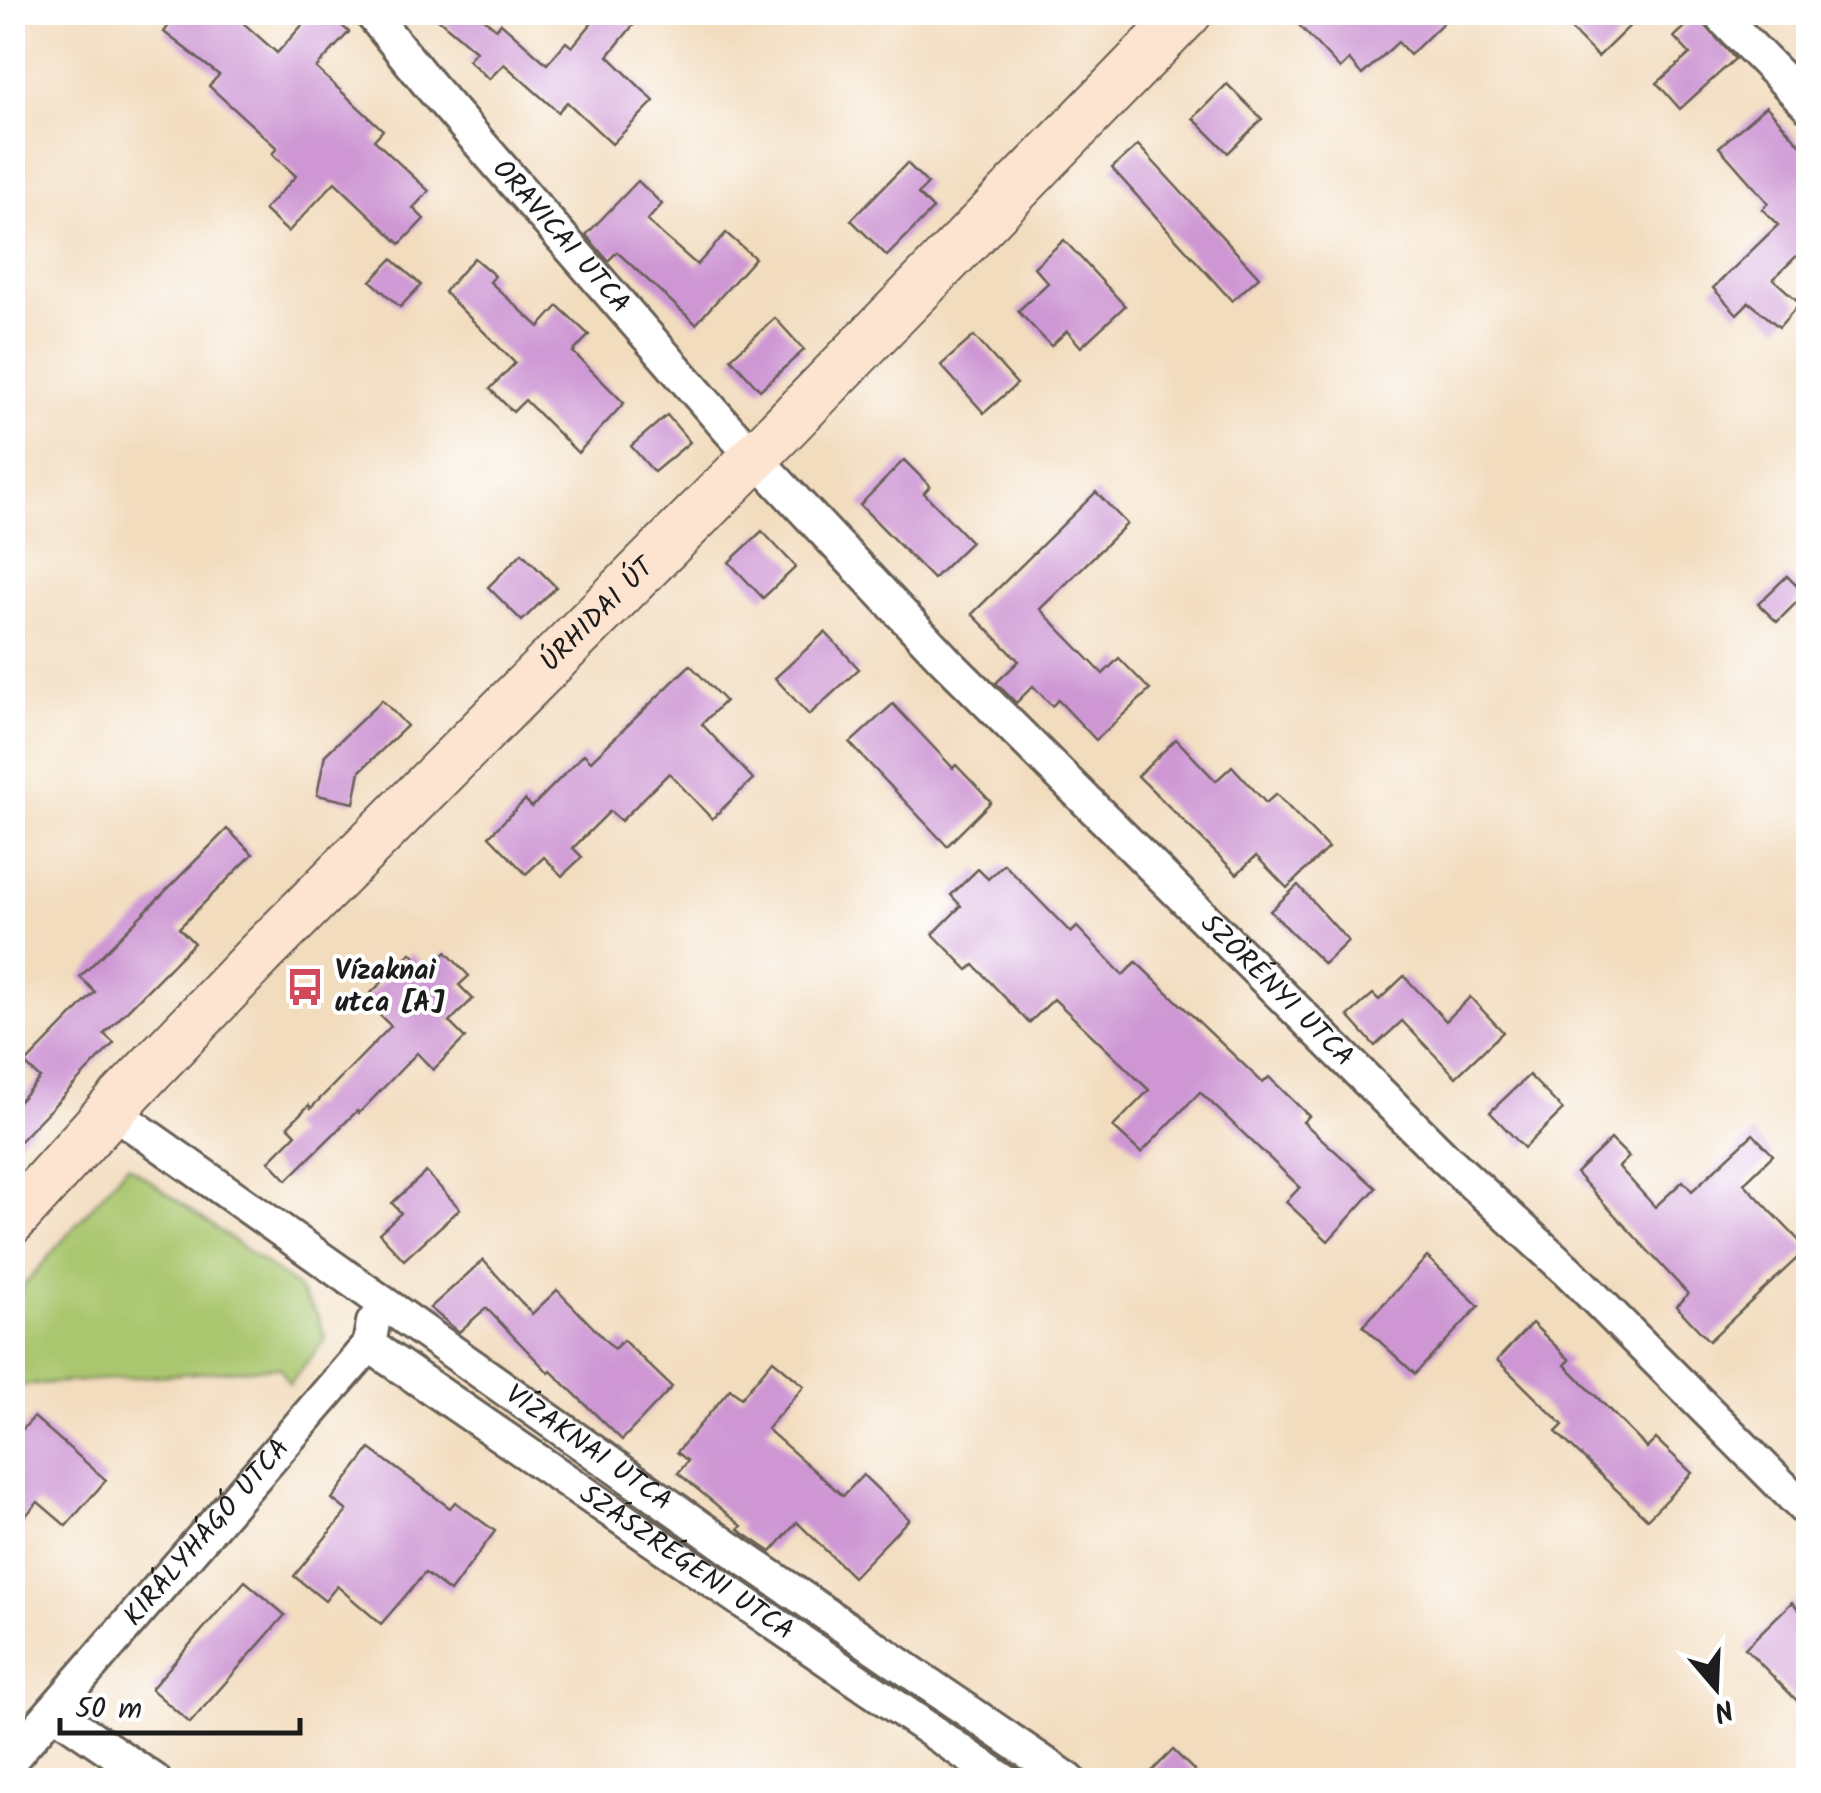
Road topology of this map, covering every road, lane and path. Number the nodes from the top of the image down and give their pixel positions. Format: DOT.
graph roads {
  1 [pos="370,12"];
  2 [pos="1188,12"];
  3 [pos="1717,12"];
  4 [pos="1808,105"];
  5 [pos="755,457"];
  6 [pos="111,1110"];
  7 [pos="12,1220"];
  8 [pos="378,1299"];
  9 [pos="369,1346"];
  10 [pos="1808,1512"];
  11 [pos="53,1711"];
  12 [pos="12,1758"];
  13 [pos="154,1780"];
  14 [pos="1003,1780"];
  15 [pos="1068,1780"];
  1 -- 5 [label="street, ORAVICAI UTCA"];
  2 -- 5 [label="main road, ÚRHIDAI ÚT"];
  3 -- 4 [label="street"];
  5 -- 6 [label="main road, ÚRHIDAI ÚT"];
  5 -- 10 [label="street, SZÖRÉNYI UTCA"];
  6 -- 7 [label="main road, ÚRHIDAI ÚT"];
  6 -- 8 [label="street, VÍZAKNAI UTCA"];
  8 -- 9 [label="street"];
  8 -- 15 [label="street, VÍZAKNAI UTCA"];
  9 -- 11 [label="street, KIRÁLYHÁGÓ UTCA"];
  9 -- 14 [label="street, SZÁSZRÉGENI UTCA"];
  11 -- 12 [label="street, KIRÁLYHÁGÓ UTCA"];
  11 -- 13 [label="street"];
}
